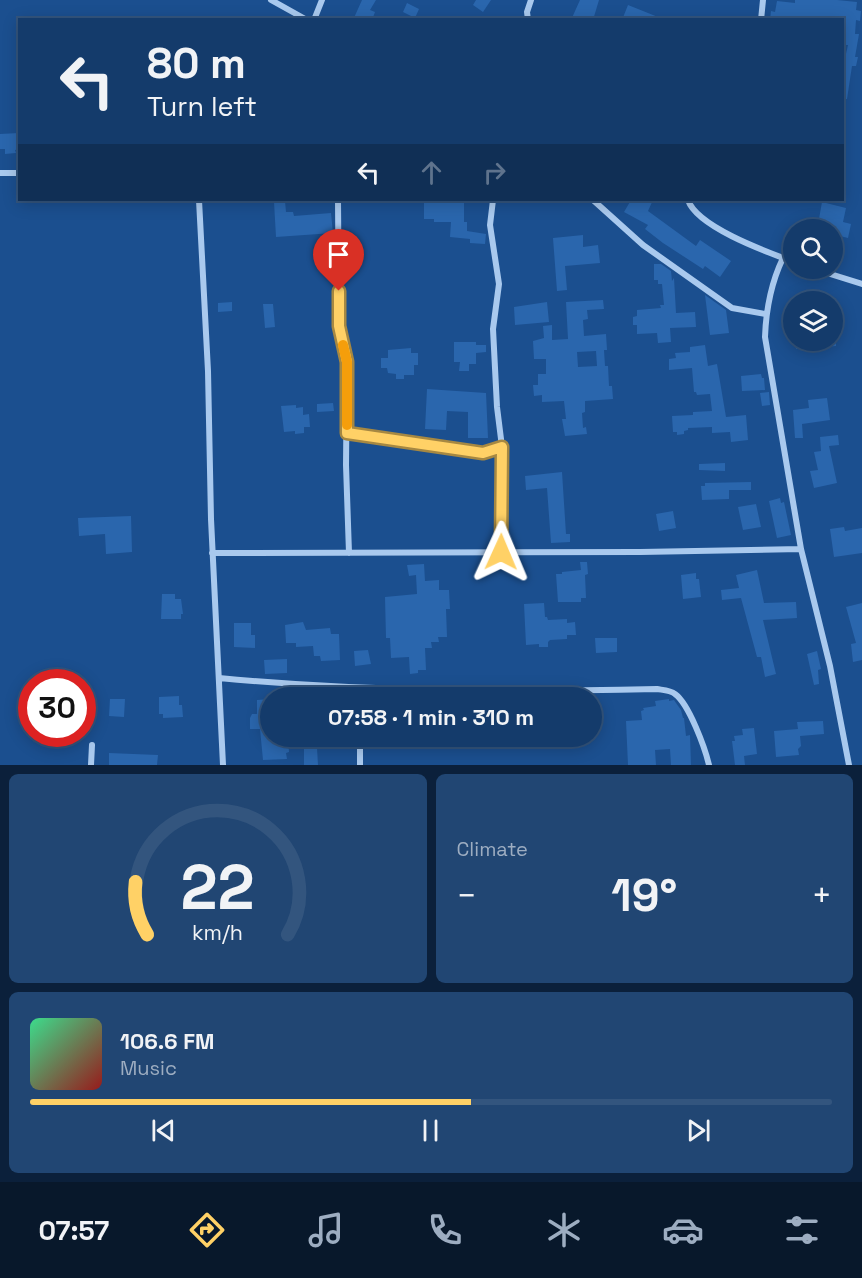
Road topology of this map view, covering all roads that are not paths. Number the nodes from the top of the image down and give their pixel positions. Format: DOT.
graph roads {
  1 [pos="271,0"];
  2 [pos="322,0"];
  3 [pos="531,0"];
  4 [pos="763,0"];
  5 [pos="303,18"];
  6 [pos="315,18"];
  7 [pos="528,18"];
  8 [pos="761,18"];
  9 [pos="0,173"];
  10 [pos="18,173"];
  11 [pos="199,201"];
  12 [pos="338,201"];
  13 [pos="493,201"];
  14 [pos="594,201"];
  15 [pos="689,201"];
  16 [pos="783,258"];
  17 [pos="843,278"];
  18 [pos="862,284"];
  19 [pos="765,314"];
  20 [pos="347,433"];
  21 [pos="502,447"];
  22 [pos="801,549"];
  23 [pos="501,552"];
  24 [pos="213,553"];
  25 [pos="349,553"];
  26 [pos="219,678"];
  27 [pos="339,687"];
  28 [pos="602,688"];
  29 [pos="92,747"];
  30 [pos="360,747"];
  31 [pos="92,765"];
  32 [pos="223,765"];
  33 [pos="360,765"];
  34 [pos="709,765"];
  35 [pos="849,765"];
  1 -- 5 [label="street"];
  2 -- 6 [label="street"];
  3 -- 7 [label="street"];
  4 -- 8 [label="street"];
  9 -- 10 [label="street"];
  11 -- 24 [label="street"];
  12 -- 20 [label="street"];
  13 -- 21 [label="street"];
  14 -- 19 [label="street"];
  15 -- 16 [label="street"];
  16 -- 19 [label="street"];
  17 -- 18 [label="street"];
  19 -- 22 [label="street"];
  20 -- 21 [label="street"];
  20 -- 25 [label="street"];
  21 -- 23 [label="street"];
  22 -- 23 [label="street"];
  22 -- 35 [label="street"];
  23 -- 25 [label="street"];
  24 -- 25 [label="street"];
  24 -- 26 [label="street"];
  26 -- 27 [label="street"];
  26 -- 32 [label="street"];
  28 -- 34 [label="street"];
  29 -- 31 [label="street"];
  30 -- 33 [label="street"];
}
